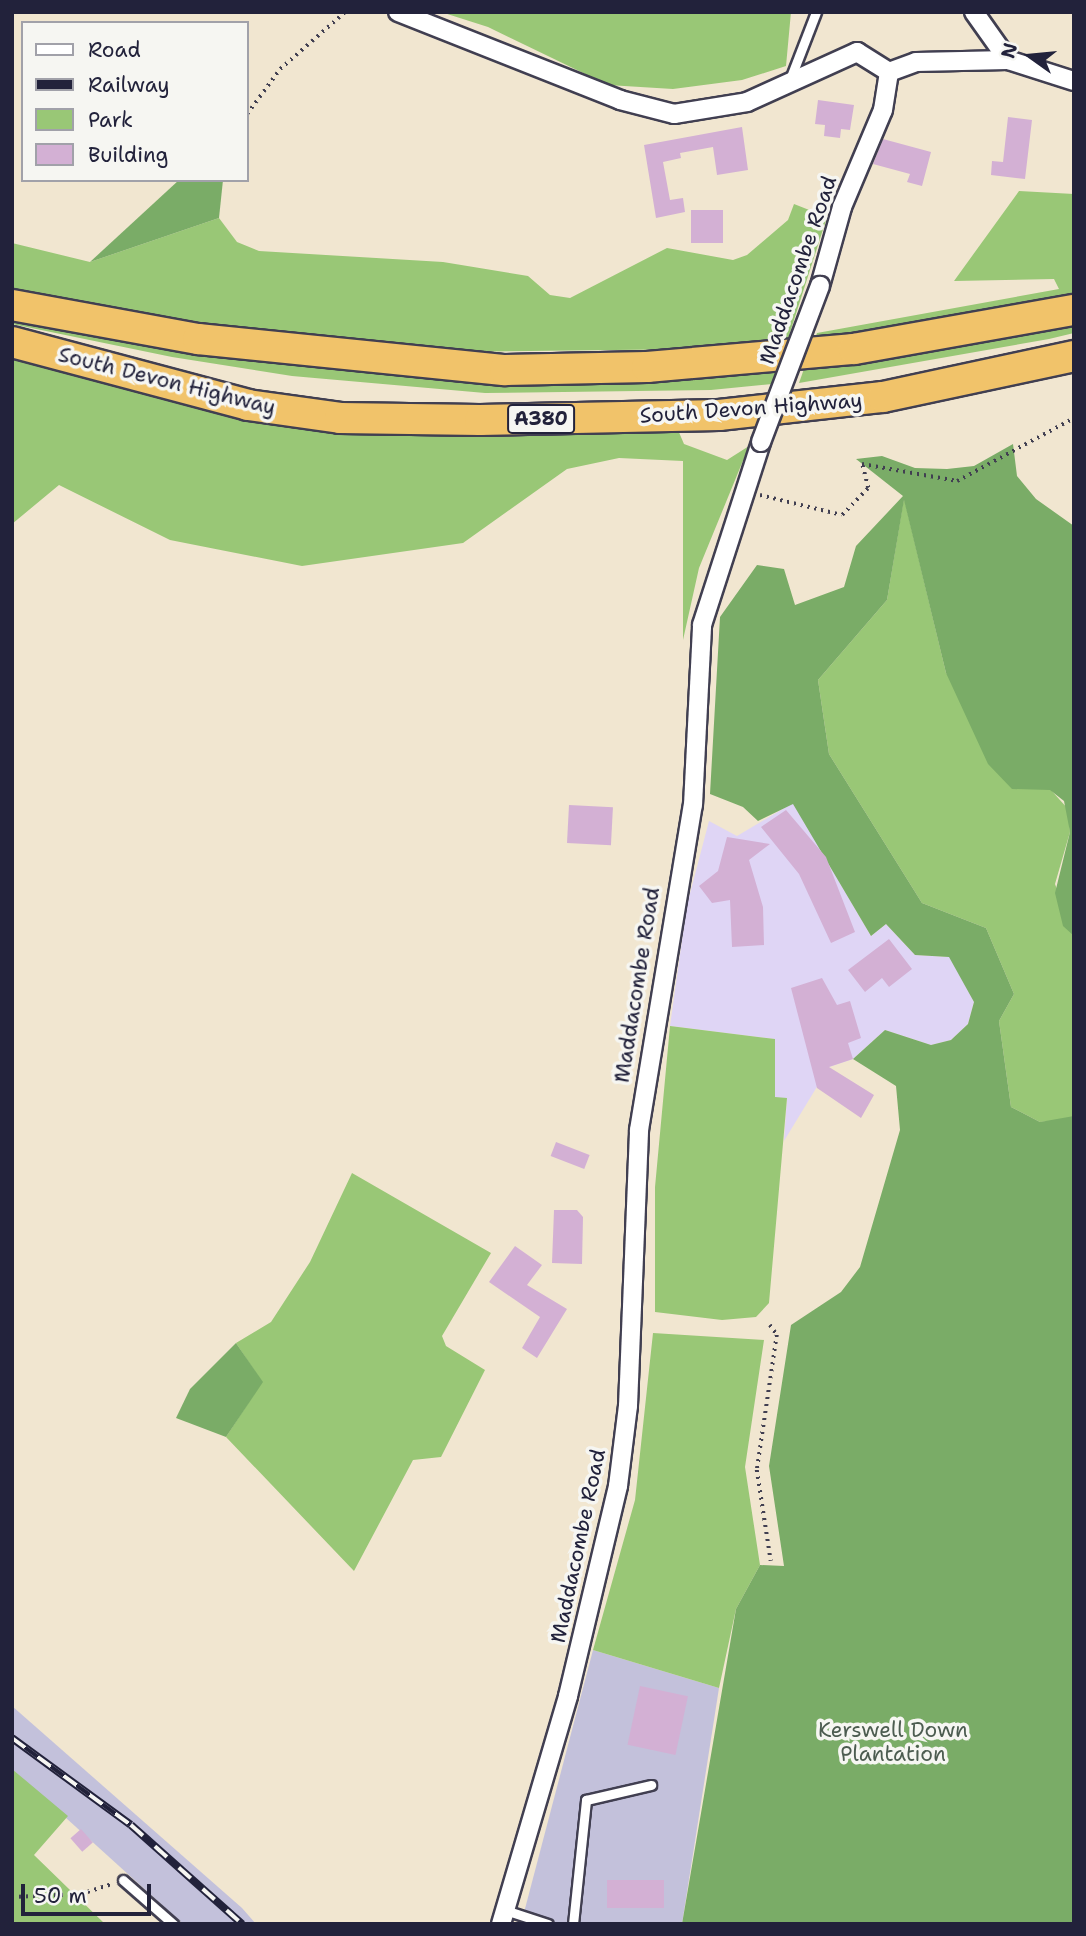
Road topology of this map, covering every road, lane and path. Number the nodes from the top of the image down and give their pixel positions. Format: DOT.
graph roads {
  1 [pos="345,12"];
  2 [pos="398,12"];
  3 [pos="816,12"];
  4 [pos="974,12"];
  5 [pos="1008,60"];
  6 [pos="889,72"];
  7 [pos="1074,81"];
  8 [pos="788,84"];
  9 [pos="248,113"];
  10 [pos="12,305"];
  11 [pos="1074,310"];
  12 [pos="12,342"];
  13 [pos="1074,356"];
  14 [pos="1074,418"];
  15 [pos="744,490"];
  16 [pos="770,1325"];
  17 [pos="771,1560"];
  18 [pos="651,1785"];
  19 [pos="123,1880"];
  20 [pos="12,1897"];
  21 [pos="503,1917"];
  22 [pos="173,1924"];
  23 [pos="548,1924"];
  24 [pos="573,1924"];
  1 -- 9 [label="path"];
  2 -- 8 [label="street"];
  3 -- 8 [label="lane"];
  4 -- 5 [label="street"];
  5 -- 6 [label="street"];
  5 -- 7 [label="street"];
  6 -- 8 [label="street"];
  6 -- 15 [label="street, Maddacombe Road, bridge"];
  10 -- 11 [label="highway, South Devon Highway"];
  12 -- 13 [label="highway, South Devon Highway / A380"];
  14 -- 15 [label="path"];
  15 -- 21 [label="street, Maddacombe Road"];
  16 -- 17 [label="path"];
  18 -- 24 [label="lane"];
  19 -- 20 [label="path"];
  19 -- 22 [label="lane"];
  21 -- 23 [label="lane"];
}
